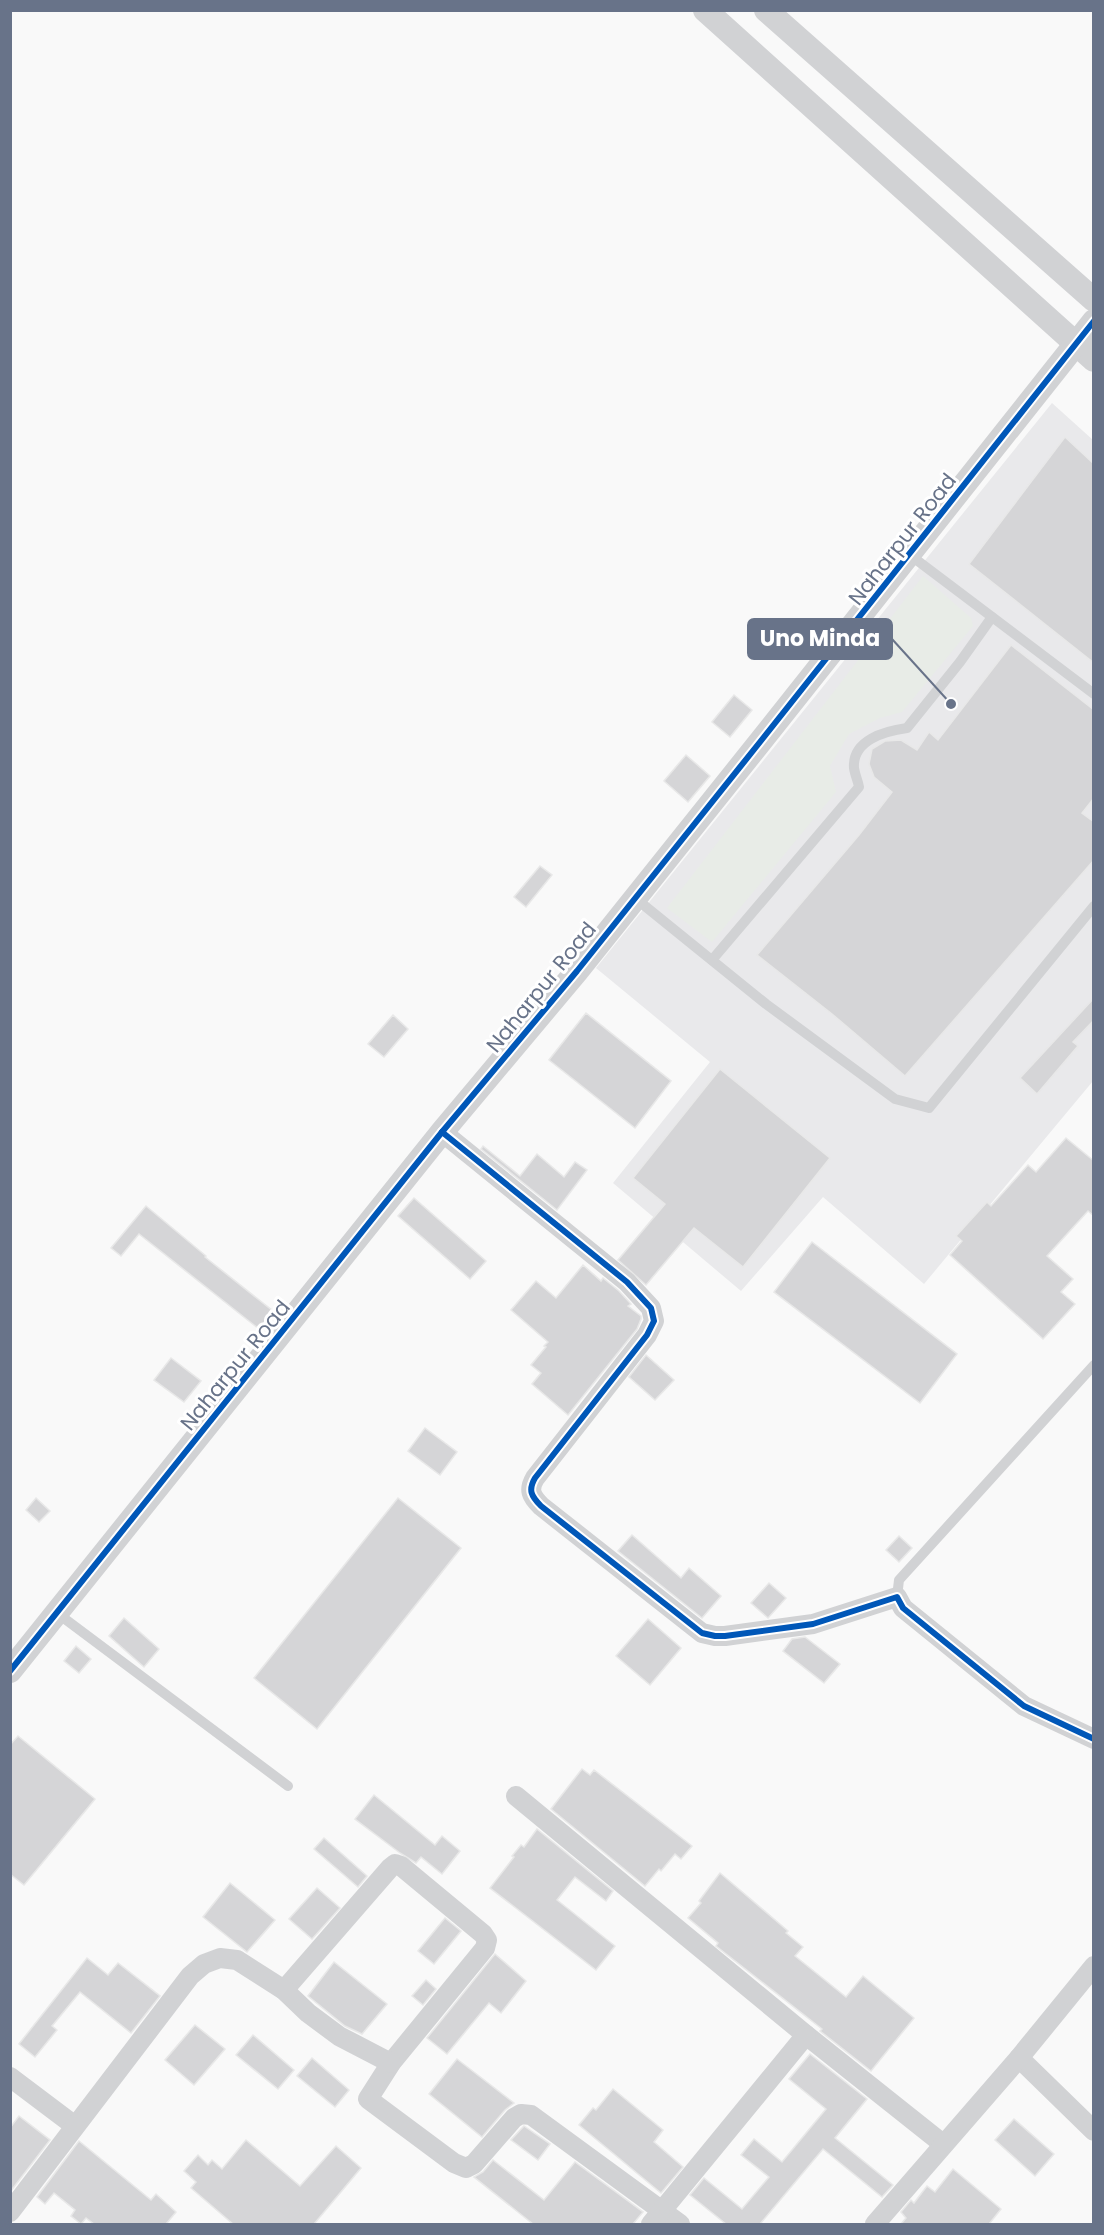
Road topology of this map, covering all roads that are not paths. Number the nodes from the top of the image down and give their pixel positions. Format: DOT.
graph roads {
  1 [pos="705,10"];
  2 [pos="766,10"];
  3 [pos="1094,300"];
  4 [pos="1094,321"];
  5 [pos="1085,352"];
  6 [pos="910,555"];
  7 [pos="992,617"];
  8 [pos="1094,694"];
  9 [pos="635,898"];
  10 [pos="1094,906"];
  11 [pos="712,960"];
  12 [pos="442,1132"];
  13 [pos="1094,1365"];
  14 [pos="897,1597"];
  15 [pos="57,1613"];
  16 [pos="10,1671"];
  17 [pos="1094,1739"];
  18 [pos="288,1786"];
  19 [pos="516,1796"];
  20 [pos="1094,1966"];
  21 [pos="284,1989"];
  22 [pos="806,2035"];
  23 [pos="1018,2058"];
  24 [pos="391,2063"];
  25 [pos="10,2077"];
  26 [pos="75,2126"];
  27 [pos="1094,2131"];
  28 [pos="943,2144"];
  29 [pos="10,2212"];
  30 [pos="657,2217"];
  31 [pos="10,2223"];
  32 [pos="18,2224"];
  33 [pos="680,2224"];
  34 [pos="874,2224"];
  1 -- 5 [label="street"];
  2 -- 3 [label="street"];
  4 -- 5 [label="street, Naharpur Road"];
  5 -- 6 [label="street, Naharpur Road"];
  6 -- 7 [label="lane"];
  6 -- 9 [label="street, Naharpur Road"];
  7 -- 8 [label="lane"];
  7 -- 11 [label="lane"];
  9 -- 11 [label="lane"];
  9 -- 12 [label="street, Naharpur Road"];
  10 -- 11 [label="lane"];
  12 -- 14 [label="street"];
  12 -- 15 [label="street, Naharpur Road"];
  13 -- 14 [label="lane"];
  14 -- 17 [label="street"];
  15 -- 16 [label="street, Naharpur Road"];
  15 -- 18 [label="lane"];
  19 -- 22 [label="street"];
  20 -- 23 [label="street"];
  21 -- 24 [label="street"];
  21 -- 24 [label="street"];
  21 -- 26 [label="street"];
  22 -- 28 [label="street"];
  22 -- 30 [label="street"];
  23 -- 27 [label="street"];
  23 -- 28 [label="street"];
  24 -- 30 [label="street"];
  25 -- 26 [label="street"];
  26 -- 29 [label="street"];
  28 -- 34 [label="street"];
  30 -- 33 [label="street"];
  31 -- 32 [label="street"];
}
